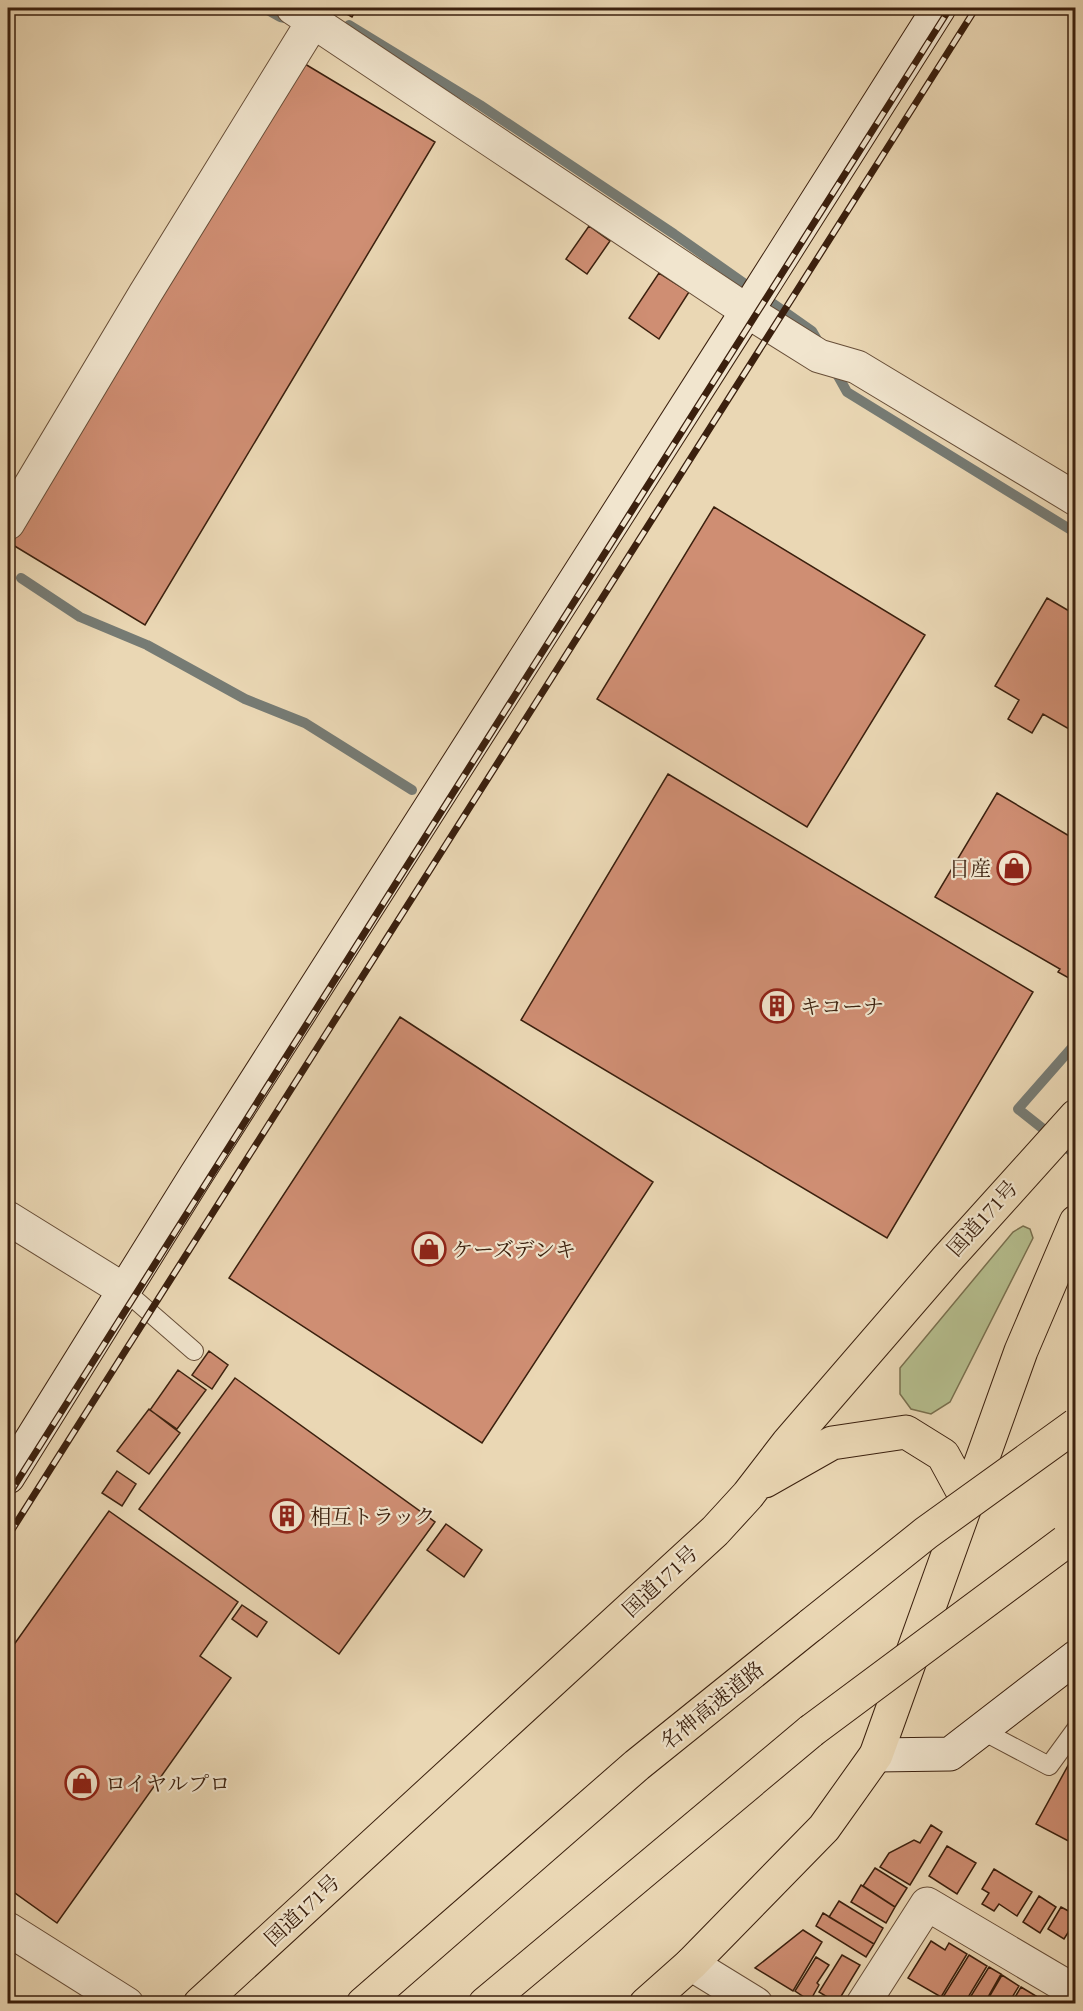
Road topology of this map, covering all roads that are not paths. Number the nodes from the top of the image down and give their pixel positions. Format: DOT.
graph roads {
  1 [pos="939,8"];
  2 [pos="303,14"];
  3 [pos="756,298"];
  4 [pos="1076,499"];
  5 [pos="8,522"];
  6 [pos="1073,1118"];
  7 [pos="8,1218"];
  8 [pos="1076,1222"];
  9 [pos="124,1290"];
  10 [pos="194,1351"];
  11 [pos="1076,1425"];
  12 [pos="8,1477"];
  13 [pos="753,1488"];
  14 [pos="968,1501"];
  15 [pos="1070,1538"];
  16 [pos="1076,1657"];
  17 [pos="1076,1729"];
  18 [pos="981,1730"];
  19 [pos="876,1755"];
  20 [pos="8,1929"];
  21 [pos="691,1964"];
  22 [pos="1076,1992"];
  23 [pos="128,2004"];
  24 [pos="200,2004"];
  25 [pos="363,2004"];
  26 [pos="484,2004"];
  27 [pos="646,2004"];
  28 [pos="756,2004"];
  29 [pos="863,2004"];
  1 -- 3 [label="street"];
  2 -- 3 [label="street"];
  2 -- 5 [label="street"];
  3 -- 4 [label="street"];
  3 -- 9 [label="street"];
  6 -- 13 [label="highway, 国道171号"];
  7 -- 9 [label="street"];
  8 -- 14 [label="highway"];
  9 -- 10 [label="lane"];
  9 -- 12 [label="street"];
  11 -- 25 [label="highway, 名神高速道路, bridge"];
  13 -- 14 [label="highway"];
  13 -- 24 [label="highway, 国道171号"];
  14 -- 19 [label="highway"];
  15 -- 26 [label="highway, bridge"];
  16 -- 18 [label="street"];
  17 -- 18 [label="lane"];
  18 -- 19 [label="street"];
  19 -- 21 [label="highway"];
  20 -- 23 [label="street"];
  21 -- 27 [label="highway"];
  21 -- 28 [label="street"];
  22 -- 29 [label="street"];
}
